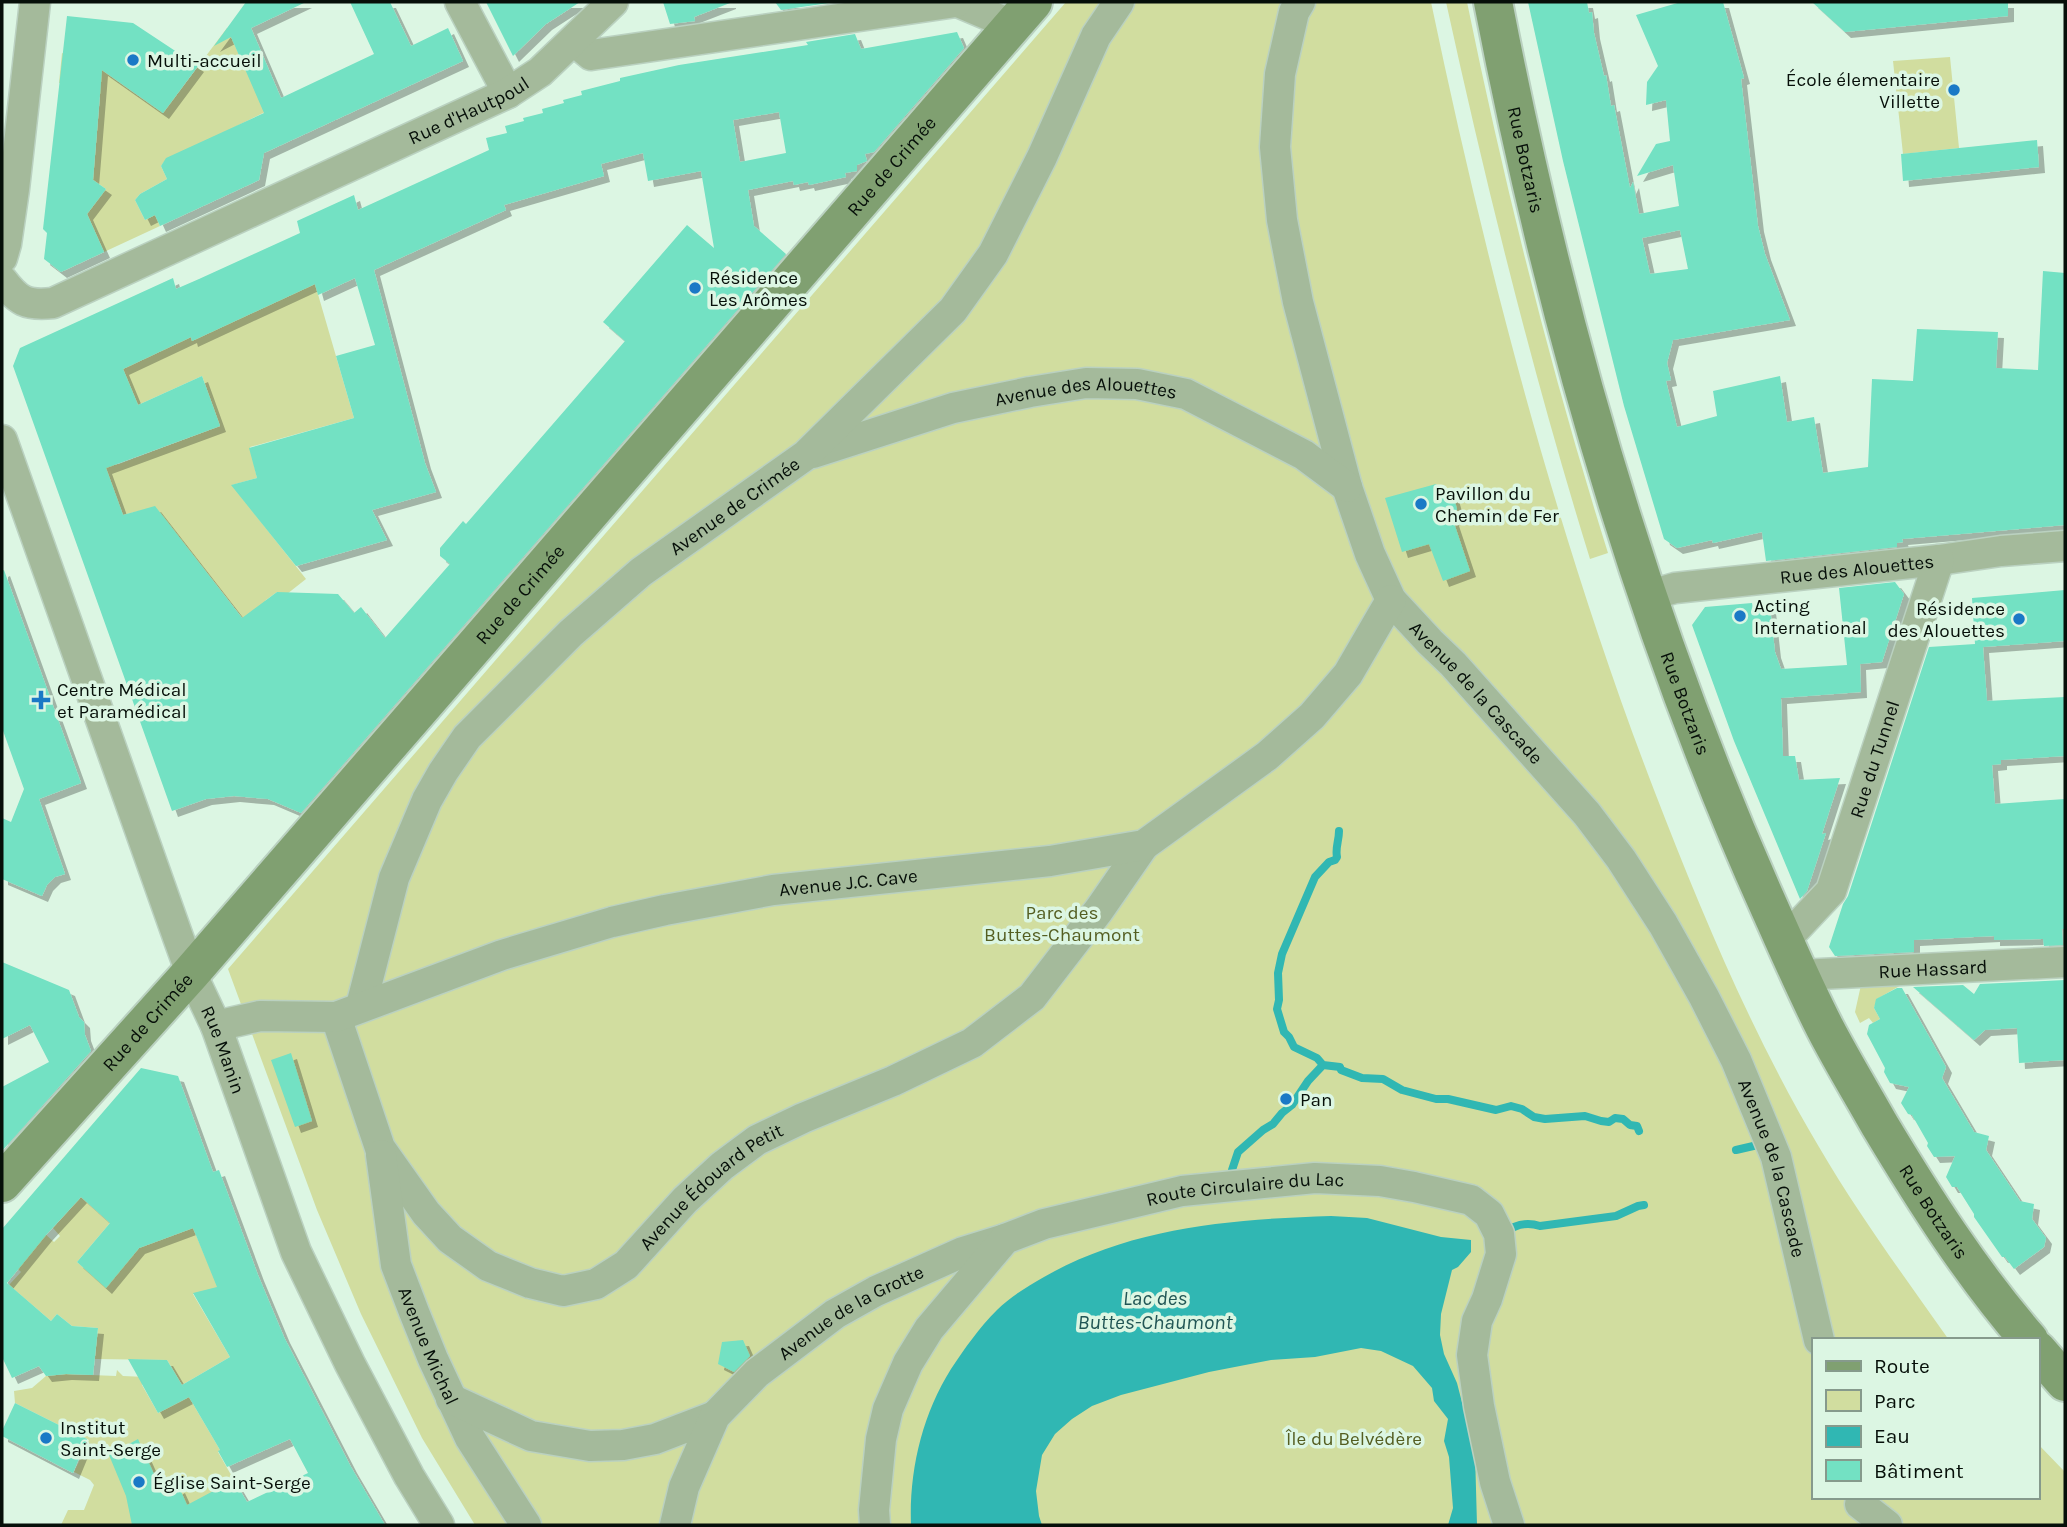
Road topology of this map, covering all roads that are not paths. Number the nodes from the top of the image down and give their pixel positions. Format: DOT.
graph roads {
  1 [pos="35,2"];
  2 [pos="460,2"];
  3 [pos="613,2"];
  4 [pos="957,2"];
  5 [pos="1119,2"];
  6 [pos="1300,2"];
  7 [pos="1493,2"];
  8 [pos="1022,13"];
  9 [pos="574,41"];
  10 [pos="508,93"];
  11 [pos="2,258"];
  12 [pos="2,279"];
  13 [pos="2,440"];
  14 [pos="806,455"];
  15 [pos="1347,487"];
  16 [pos="2065,546"];
  17 [pos="1939,560"];
  18 [pos="1647,596"];
  19 [pos="1391,600"];
  20 [pos="1144,845"];
  21 [pos="1784,940"];
  22 [pos="2065,962"];
  23 [pos="191,973"];
  24 [pos="1800,975"];
  25 [pos="348,1011"];
  26 [pos="216,1026"];
  27 [pos="380,1148"];
  28 [pos="2,1183"];
  29 [pos="1005,1239"];
  30 [pos="1819,1338"];
  31 [pos="2027,1338"];
  32 [pos="2039,1352"];
  33 [pos="2065,1382"];
  34 [pos="451,1399"];
  35 [pos="715,1416"];
  36 [pos="1860,1509"];
  37 [pos="439,1525"];
  38 [pos="526,1525"];
  39 [pos="675,1525"];
  40 [pos="875,1525"];
  41 [pos="1509,1525"];
  42 [pos="1887,1525"];
  1 -- 11 [label="street"];
  2 -- 10 [label="street"];
  3 -- 9 [label="street, Rue d'Hautpoul"];
  4 -- 8 [label="street"];
  4 -- 9 [label="street"];
  5 -- 14 [label="street, Avenue de Crimée"];
  6 -- 15 [label="street, Avenue de la Cascade"];
  7 -- 18 [label="street, Rue Botzaris"];
  8 -- 23 [label="street, Rue de Crimée"];
  9 -- 10 [label="street, Rue d'Hautpoul"];
  10 -- 12 [label="street, Rue d'Hautpoul"];
  13 -- 23 [label="street, Rue Manin"];
  14 -- 15 [label="street, Avenue des Alouettes"];
  14 -- 25 [label="street, Avenue de Crimée"];
  15 -- 19 [label="street, Avenue de la Cascade"];
  16 -- 17 [label="street, Rue des Alouettes"];
  17 -- 18 [label="street, Rue des Alouettes"];
  17 -- 21 [label="street, Rue du Tunnel"];
  18 -- 21 [label="street, Rue Botzaris"];
  19 -- 20 [label="street, Avenue J.C. Cave"];
  19 -- 30 [label="street, Avenue de la Cascade"];
  20 -- 25 [label="street, Avenue J.C. Cave"];
  20 -- 27 [label="street, Avenue Édouard Petit"];
  21 -- 24 [label="street, Rue Botzaris"];
  22 -- 24 [label="street, Rue Hassard"];
  23 -- 26 [label="street, Rue Manin"];
  23 -- 28 [label="street, Rue de Crimée"];
  24 -- 31 [label="street, Rue Botzaris"];
  25 -- 26 [label="street, Avenue J.C. Cave"];
  25 -- 27 [label="street, Avenue Édouard Petit"];
  26 -- 37 [label="street, Rue Manin"];
  27 -- 34 [label="street, Avenue Michal"];
  29 -- 35 [label="street, Avenue de la Grotte"];
  29 -- 40 [label="street, Route Circulaire du Lac"];
  29 -- 41 [label="street, Route Circulaire du Lac"];
  32 -- 33 [label="street"];
  34 -- 35 [label="street, Avenue de la Grotte"];
  34 -- 38 [label="street, Avenue Michal"];
  35 -- 39 [label="street, Avenue de la Grotte"];
  36 -- 42 [label="street"];
}
